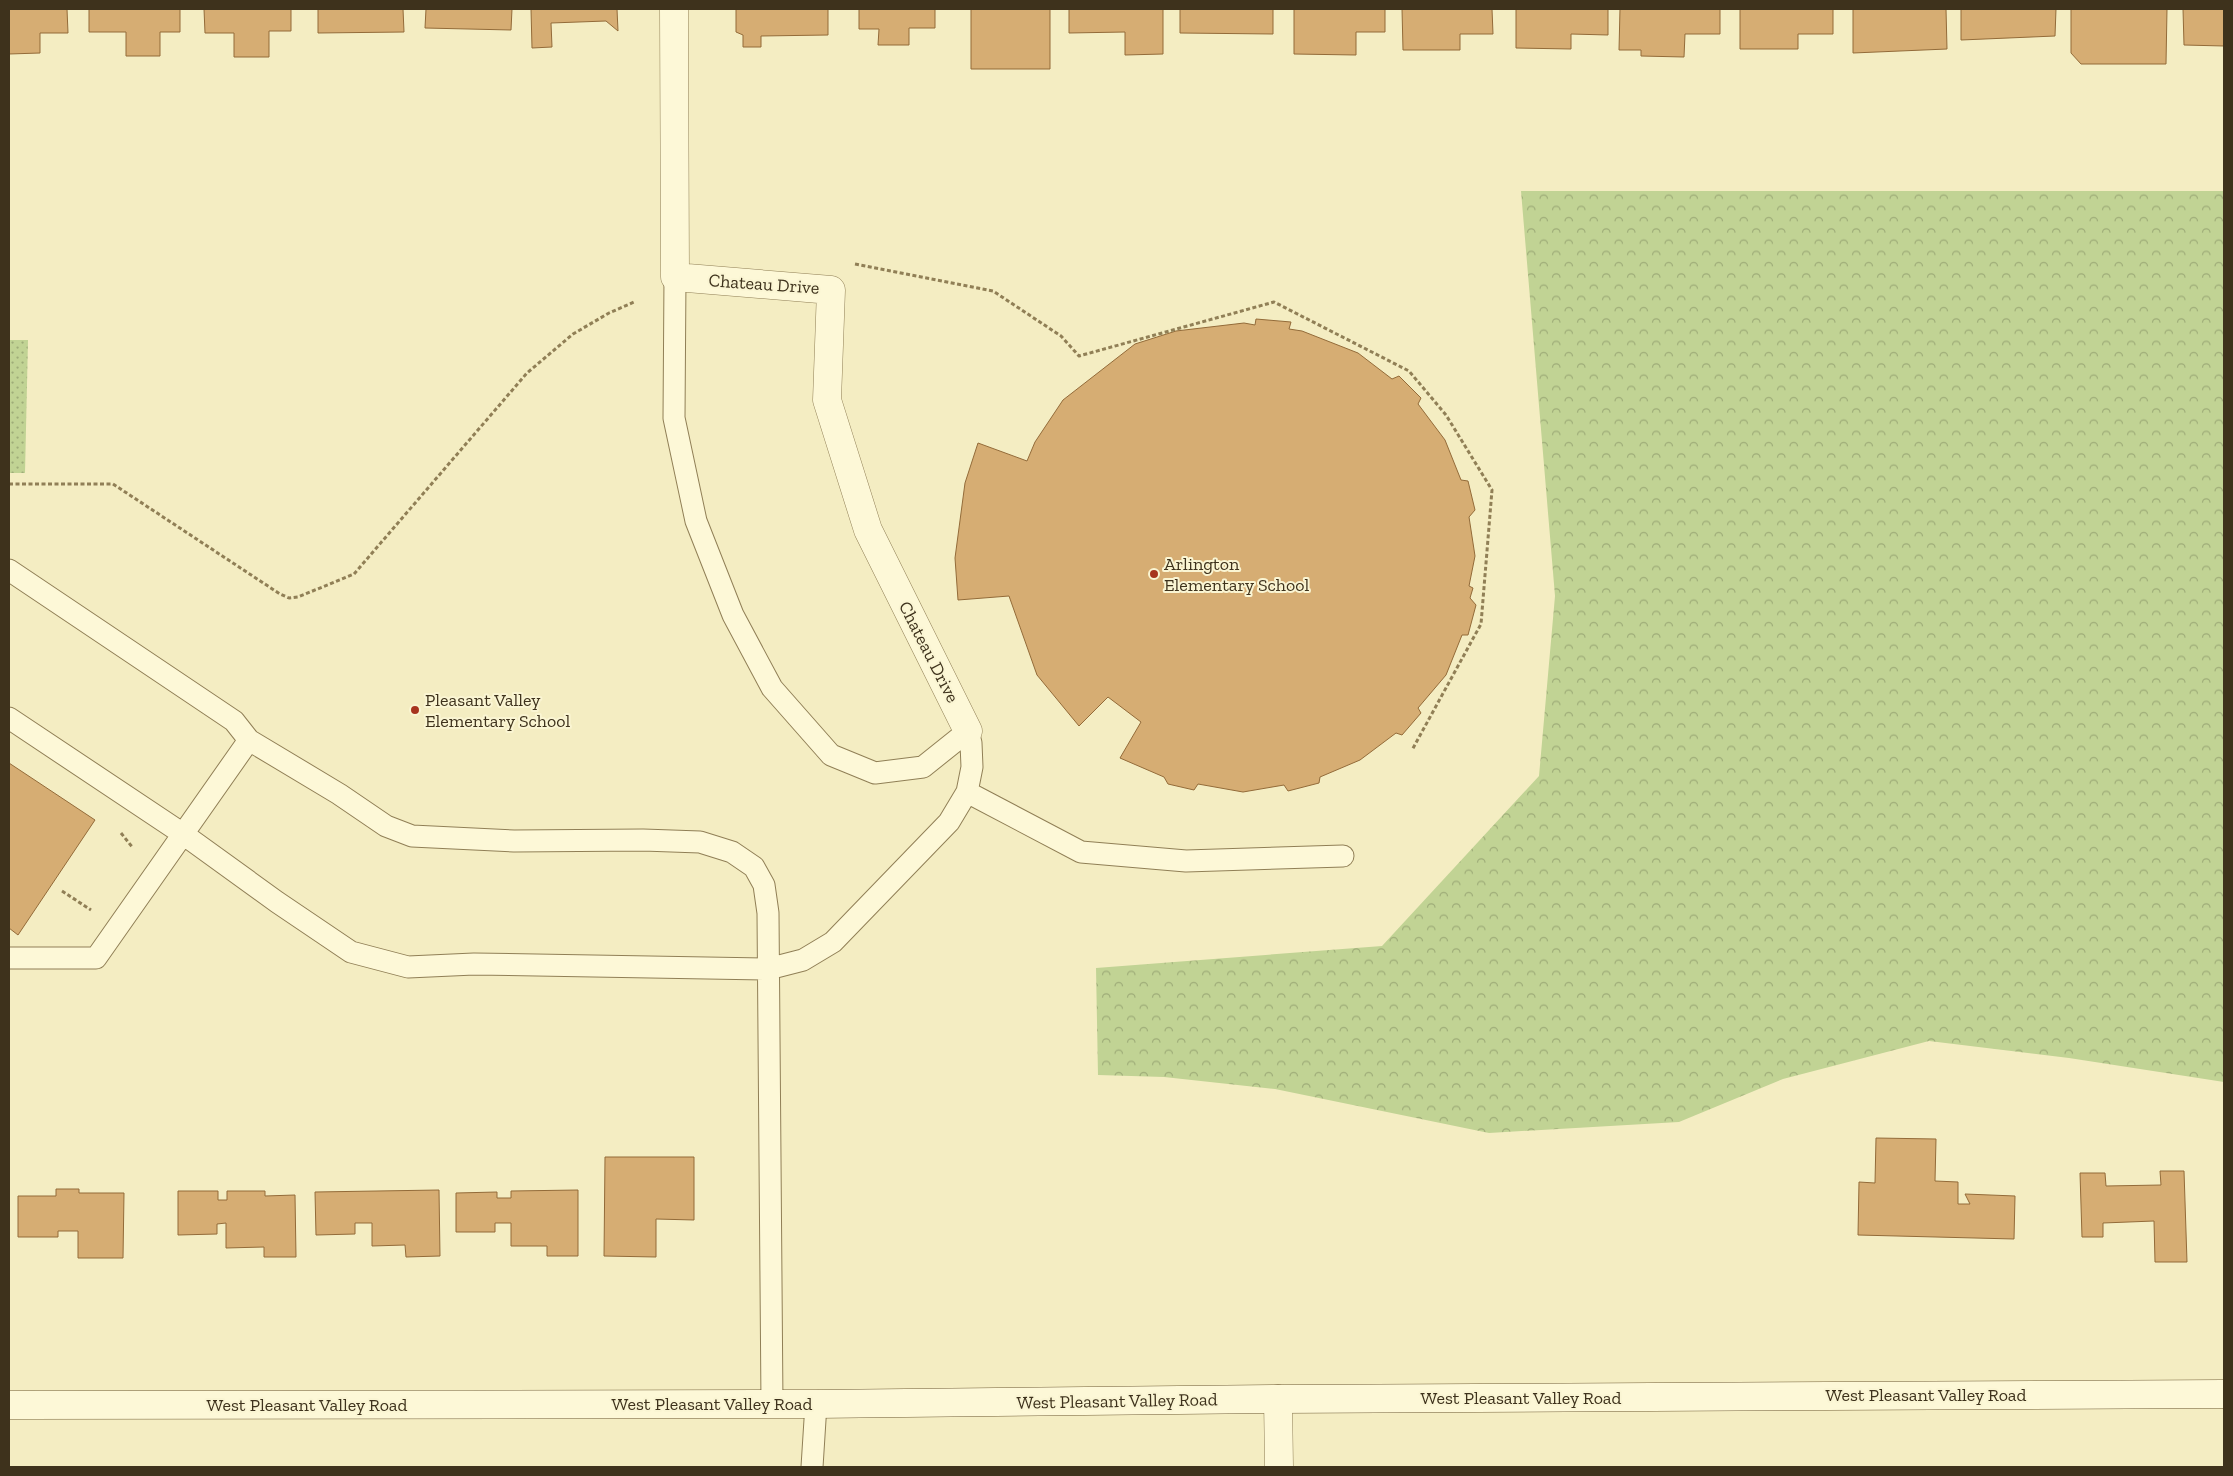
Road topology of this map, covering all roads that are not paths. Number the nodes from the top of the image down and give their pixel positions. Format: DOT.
graph roads {
  1 [pos="674,9"];
  2 [pos="675,278"];
  3 [pos="9,570"];
  4 [pos="9,718"];
  5 [pos="968,731"];
  6 [pos="249,740"];
  7 [pos="967,792"];
  8 [pos="183,834"];
  9 [pos="1343,856"];
  10 [pos="9,958"];
  11 [pos="768,968"];
  12 [pos="2224,1394"];
  13 [pos="1278,1399"];
  14 [pos="772,1404"];
  15 [pos="816,1404"];
  16 [pos="9,1405"];
  17 [pos="812,1467"];
  18 [pos="1279,1467"];
  1 -- 2 [label="main road"];
  2 -- 5 [label="main road, Chateau Drive"];
  2 -- 5 [label="lane"];
  3 -- 6 [label="lane"];
  4 -- 8 [label="lane"];
  5 -- 7 [label="lane"];
  6 -- 8 [label="lane"];
  6 -- 11 [label="lane"];
  7 -- 9 [label="lane"];
  7 -- 11 [label="lane"];
  8 -- 10 [label="lane"];
  8 -- 11 [label="lane"];
  11 -- 14 [label="lane"];
  12 -- 13 [label="main road, West Pleasant Valley Road"];
  13 -- 15 [label="main road, West Pleasant Valley Road"];
  13 -- 18 [label="main road"];
  14 -- 15 [label="main road, West Pleasant Valley Road"];
  14 -- 16 [label="main road, West Pleasant Valley Road"];
  15 -- 17 [label="lane"];
}
